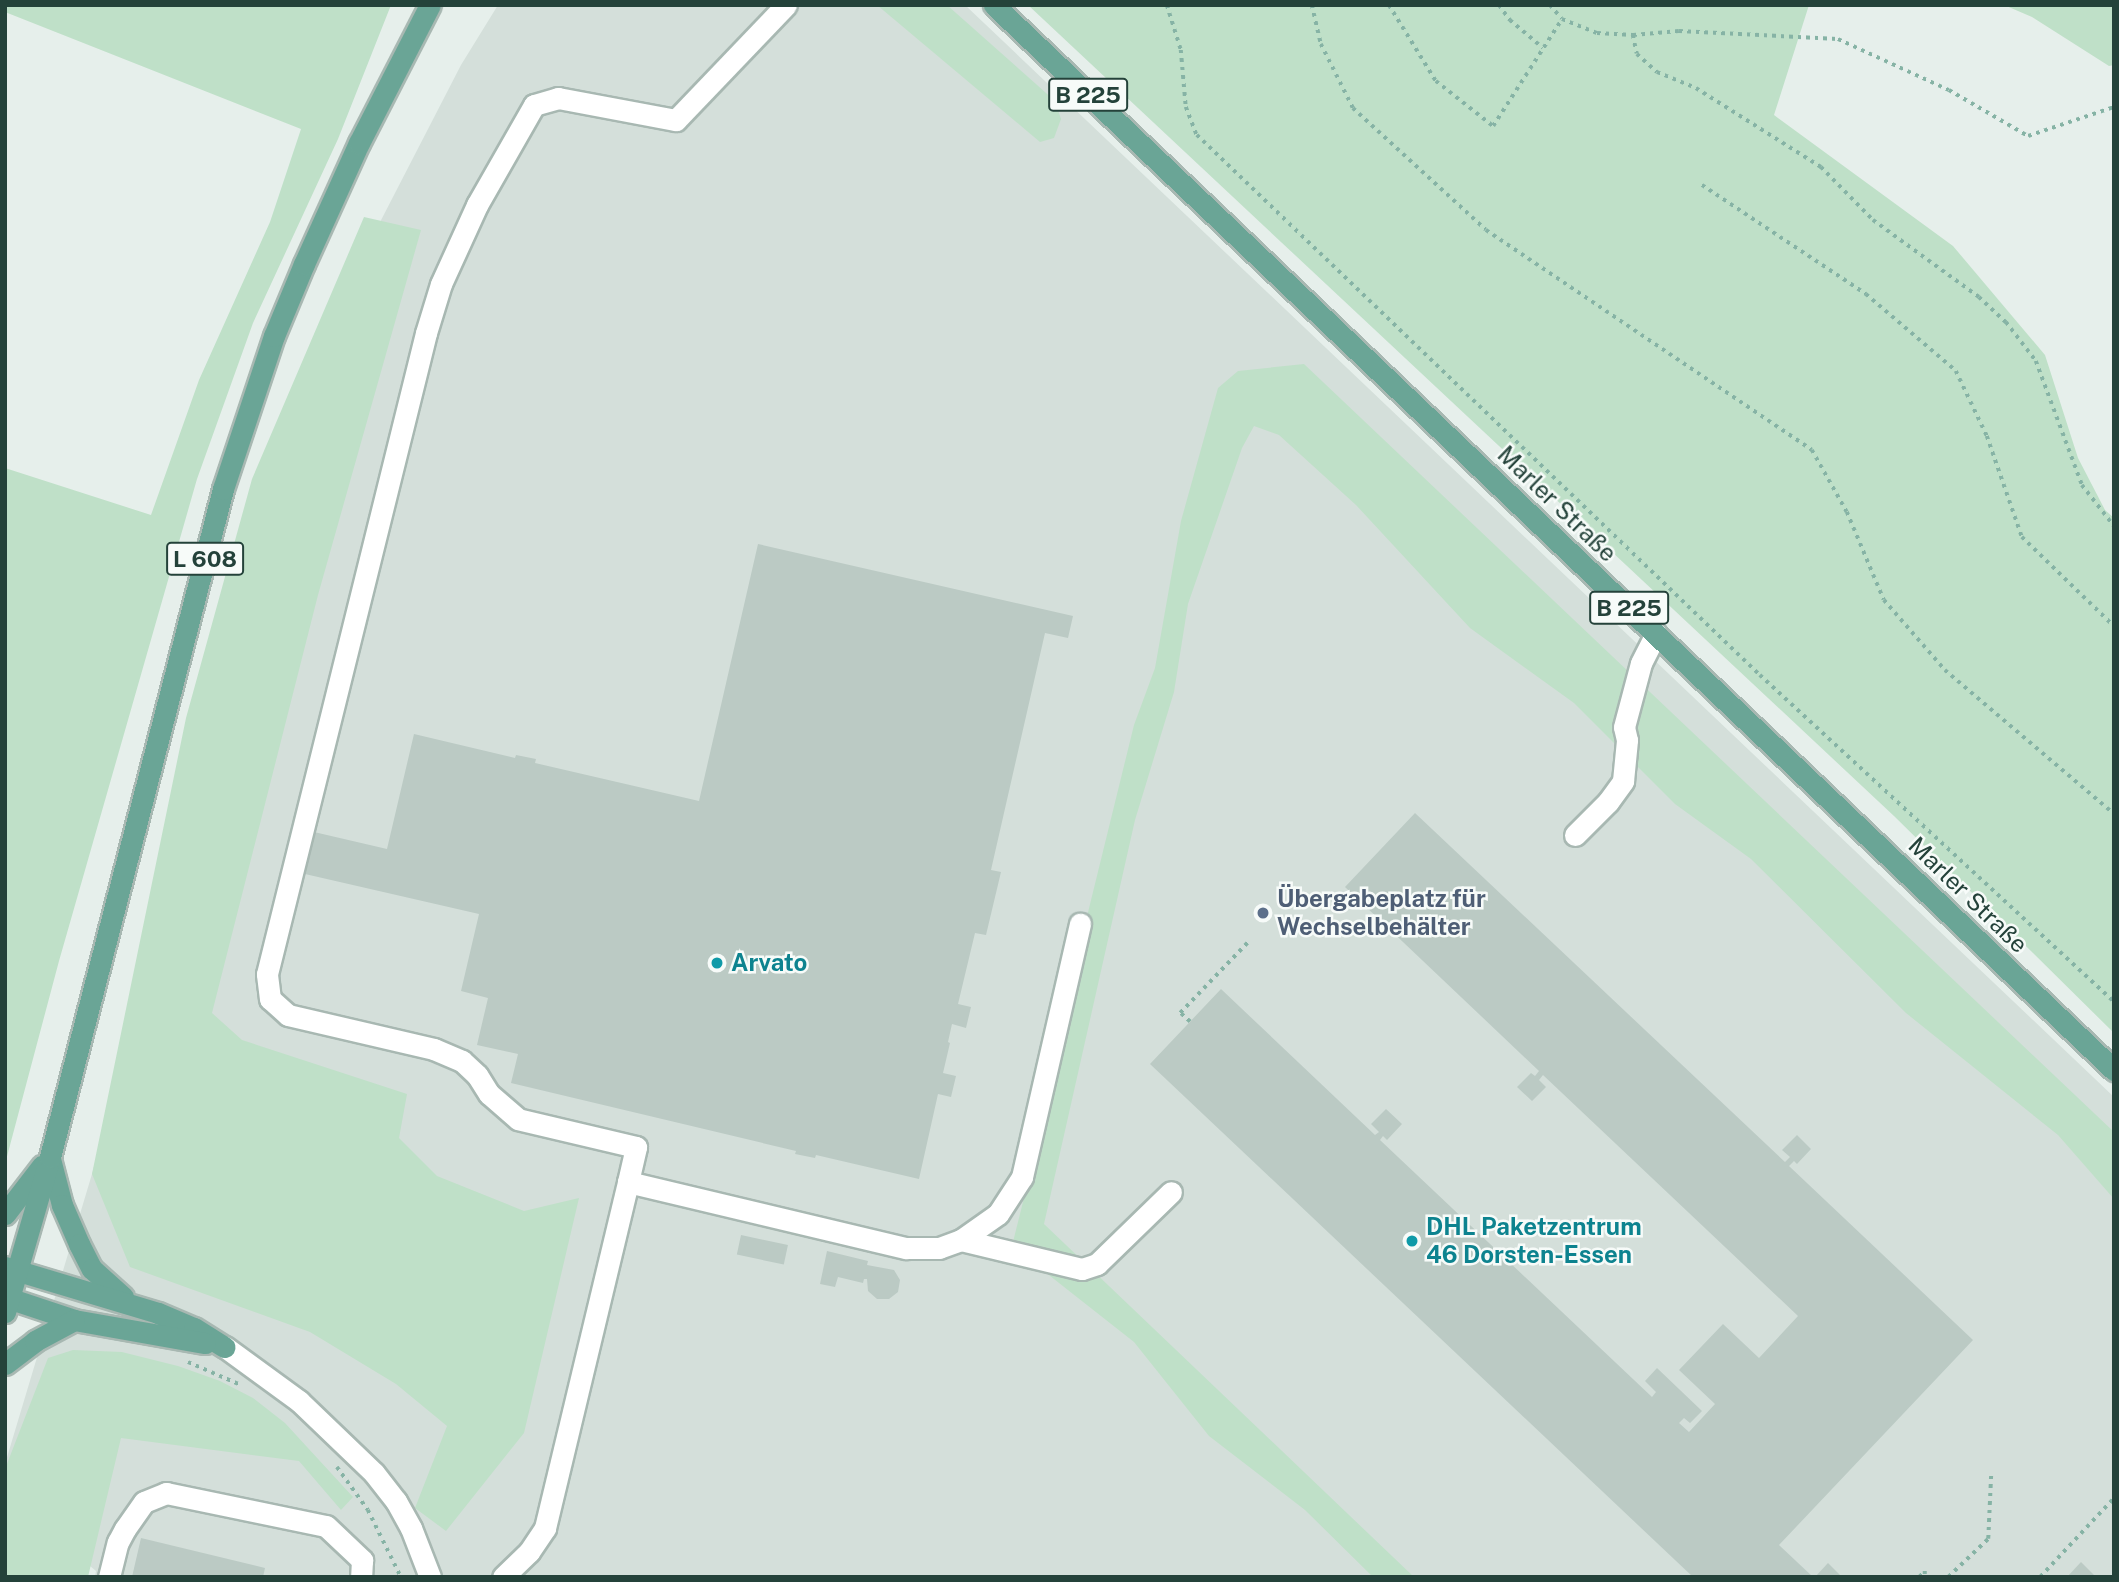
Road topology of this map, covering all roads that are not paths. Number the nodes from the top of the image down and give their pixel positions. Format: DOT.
graph roads {
  1 [pos="430,5"];
  2 [pos="786,5"];
  3 [pos="994,5"];
  4 [pos="1656,634"];
  5 [pos="1575,835"];
  6 [pos="1080,924"];
  7 [pos="2114,1070"];
  8 [pos="50,1157"];
  9 [pos="628,1182"];
  10 [pos="1171,1192"];
  11 [pos="5,1214"];
  12 [pos="961,1240"];
  13 [pos="12,1269"];
  14 [pos="7,1302"];
  15 [pos="133,1306"];
  16 [pos="74,1320"];
  17 [pos="225,1347"];
  18 [pos="5,1364"];
  19 [pos="108,1577"];
  20 [pos="361,1577"];
  21 [pos="430,1577"];
  22 [pos="503,1577"];
  1 -- 8 [label="main road, L 608"];
  2 -- 9 [label="street"];
  3 -- 4 [label="main road, Marler Straße / B 225"];
  4 -- 5 [label="street"];
  4 -- 7 [label="main road, Marler Straße / B 225"];
  6 -- 12 [label="street"];
  8 -- 11 [label="main road"];
  8 -- 13 [label="main road, L 608"];
  8 -- 15 [label="main road"];
  9 -- 12 [label="street"];
  9 -- 22 [label="street"];
  10 -- 12 [label="street"];
  13 -- 14 [label="main road, L 608"];
  13 -- 15 [label="main road"];
  14 -- 16 [label="main road"];
  15 -- 17 [label="main road"];
  16 -- 17 [label="main road"];
  16 -- 18 [label="main road"];
  17 -- 21 [label="street"];
  19 -- 20 [label="street"];
}
